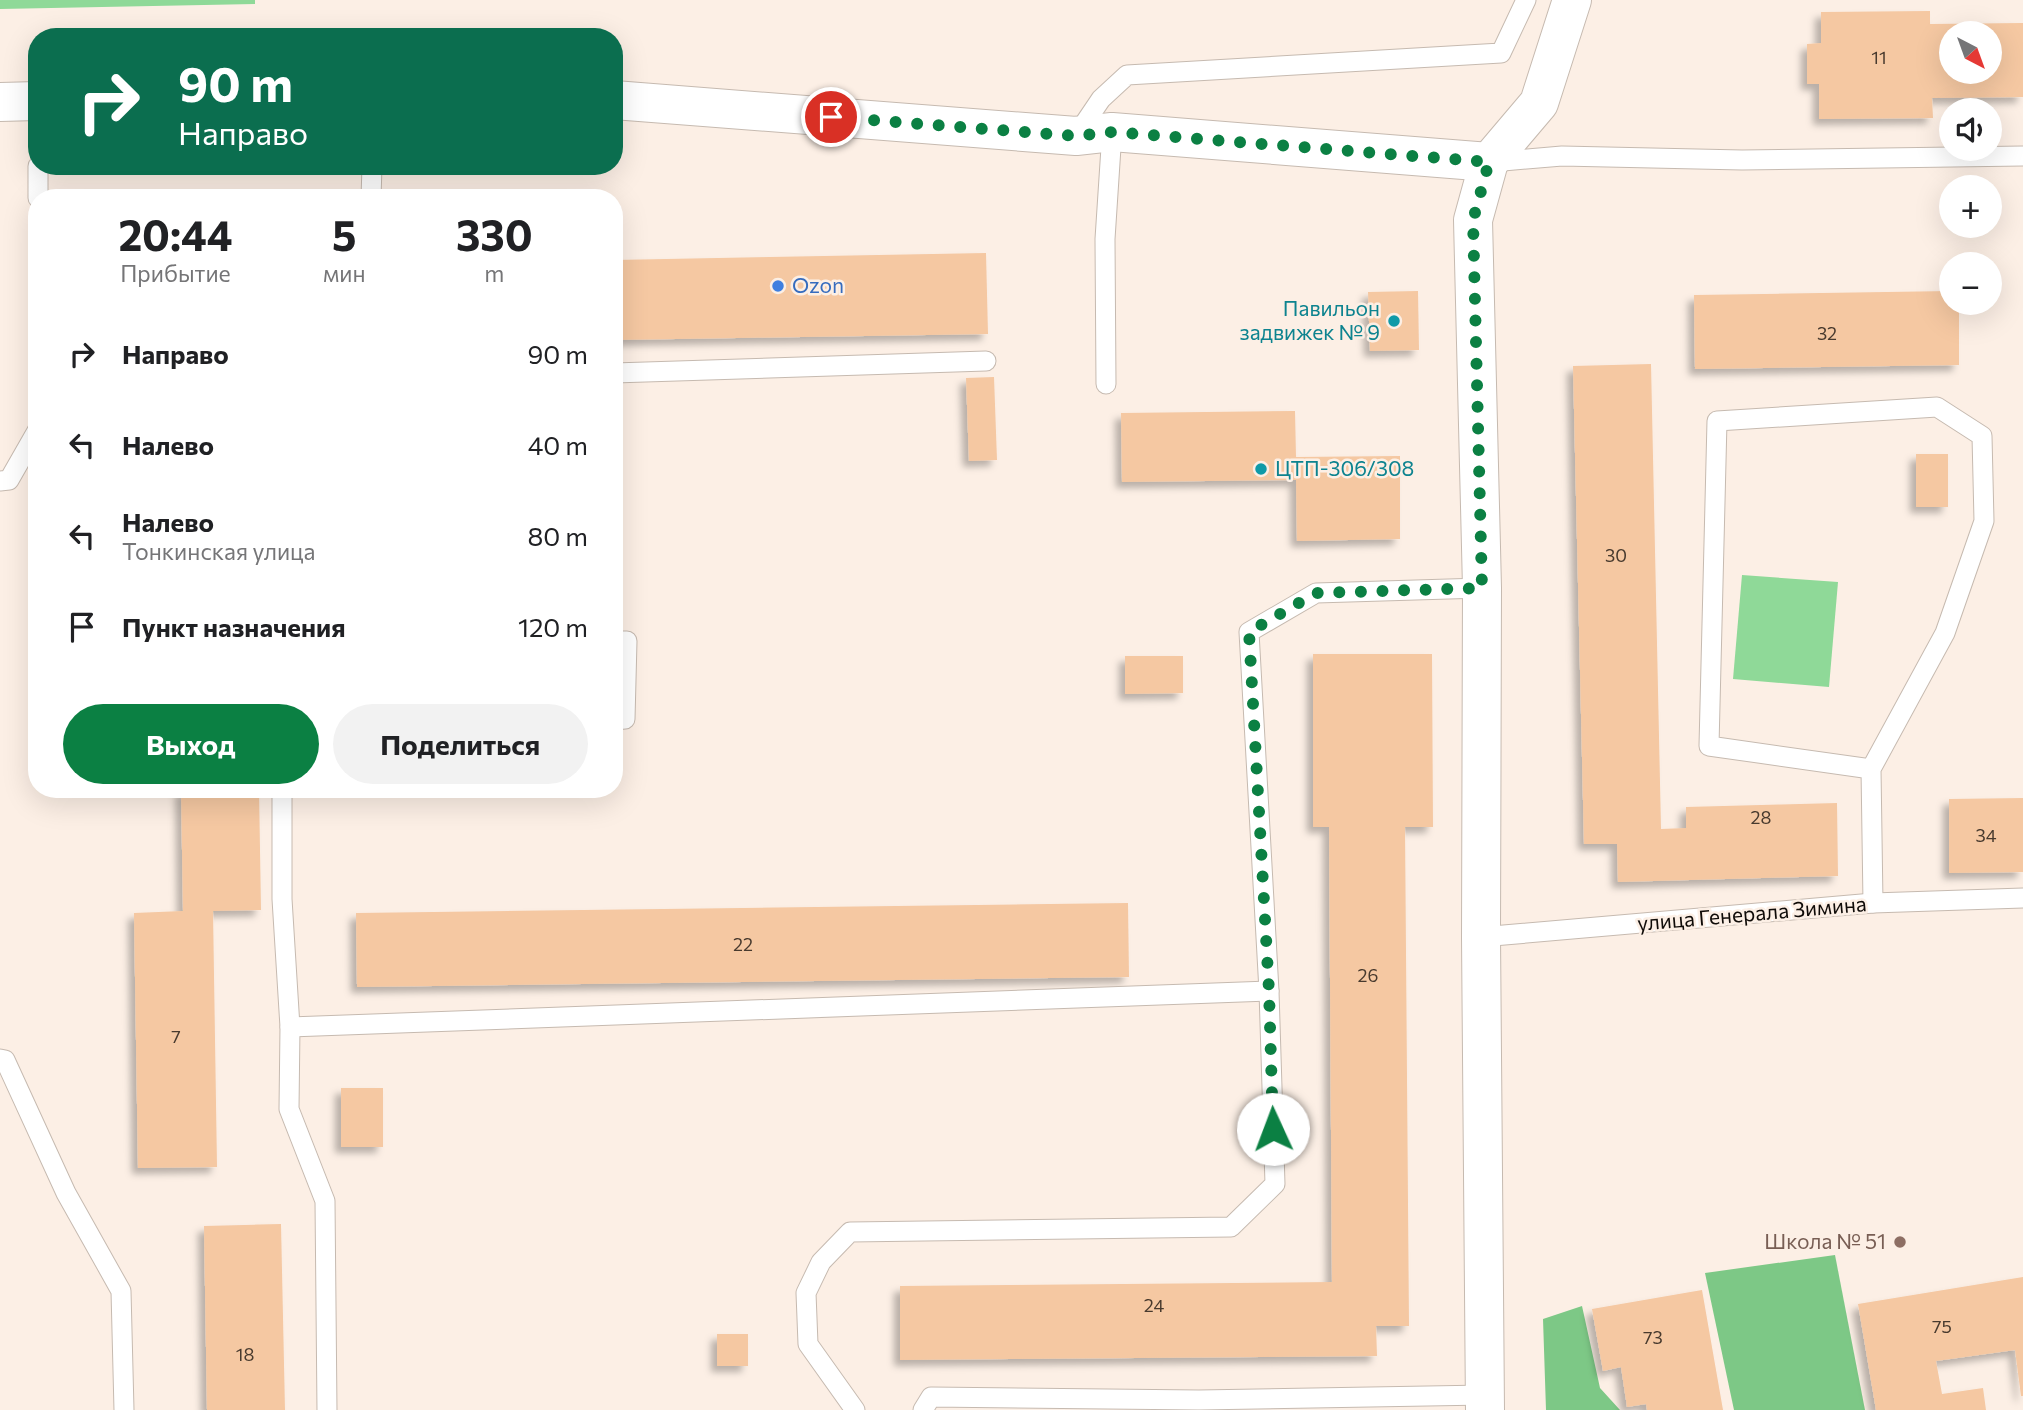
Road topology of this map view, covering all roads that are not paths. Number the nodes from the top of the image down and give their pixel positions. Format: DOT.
graph roads {
  1 [pos="1526,0"];
  2 [pos="1572,0"];
  3 [pos="28,101"];
  4 [pos="623,101"];
  5 [pos="0,102"];
  6 [pos="1094,134"];
  7 [pos="2023,156"];
  8 [pos="1489,162"];
  9 [pos="986,361"];
  10 [pos="623,373"];
  11 [pos="1106,384"];
  12 [pos="28,447"];
  13 [pos="0,481"];
  14 [pos="1482,588"];
  15 [pos="623,641"];
  16 [pos="623,719"];
  17 [pos="1871,769"];
  18 [pos="282,798"];
  19 [pos="2023,898"];
  20 [pos="1873,903"];
  21 [pos="1481,937"];
  22 [pos="1269,991"];
  23 [pos="290,1027"];
  24 [pos="0,1059"];
  25 [pos="1485,1403"];
  26 [pos="1199,1405"];
  27 [pos="124,1410"];
  28 [pos="327,1410"];
  29 [pos="855,1410"];
  30 [pos="923,1410"];
  1 -- 6 [label="lane"];
  2 -- 8 [label="street"];
  3 -- 5 [label="street"];
  4 -- 6 [label="street"];
  6 -- 8 [label="street"];
  6 -- 11 [label="lane"];
  7 -- 8 [label="lane"];
  8 -- 14 [label="street"];
  9 -- 10 [label="lane"];
  12 -- 13 [label="lane"];
  14 -- 21 [label="street"];
  14 -- 22 [label="lane"];
  15 -- 16 [label="lane"];
  17 -- 17 [label="lane"];
  17 -- 20 [label="lane"];
  18 -- 23 [label="lane"];
  19 -- 20 [label="lane, улица Генерала Зимина"];
  20 -- 21 [label="lane, улица Генерала Зимина"];
  21 -- 25 [label="street"];
  22 -- 23 [label="lane"];
  22 -- 29 [label="lane"];
  23 -- 28 [label="lane"];
  24 -- 27 [label="lane"];
  25 -- 26 [label="lane"];
  26 -- 30 [label="lane"];
}
